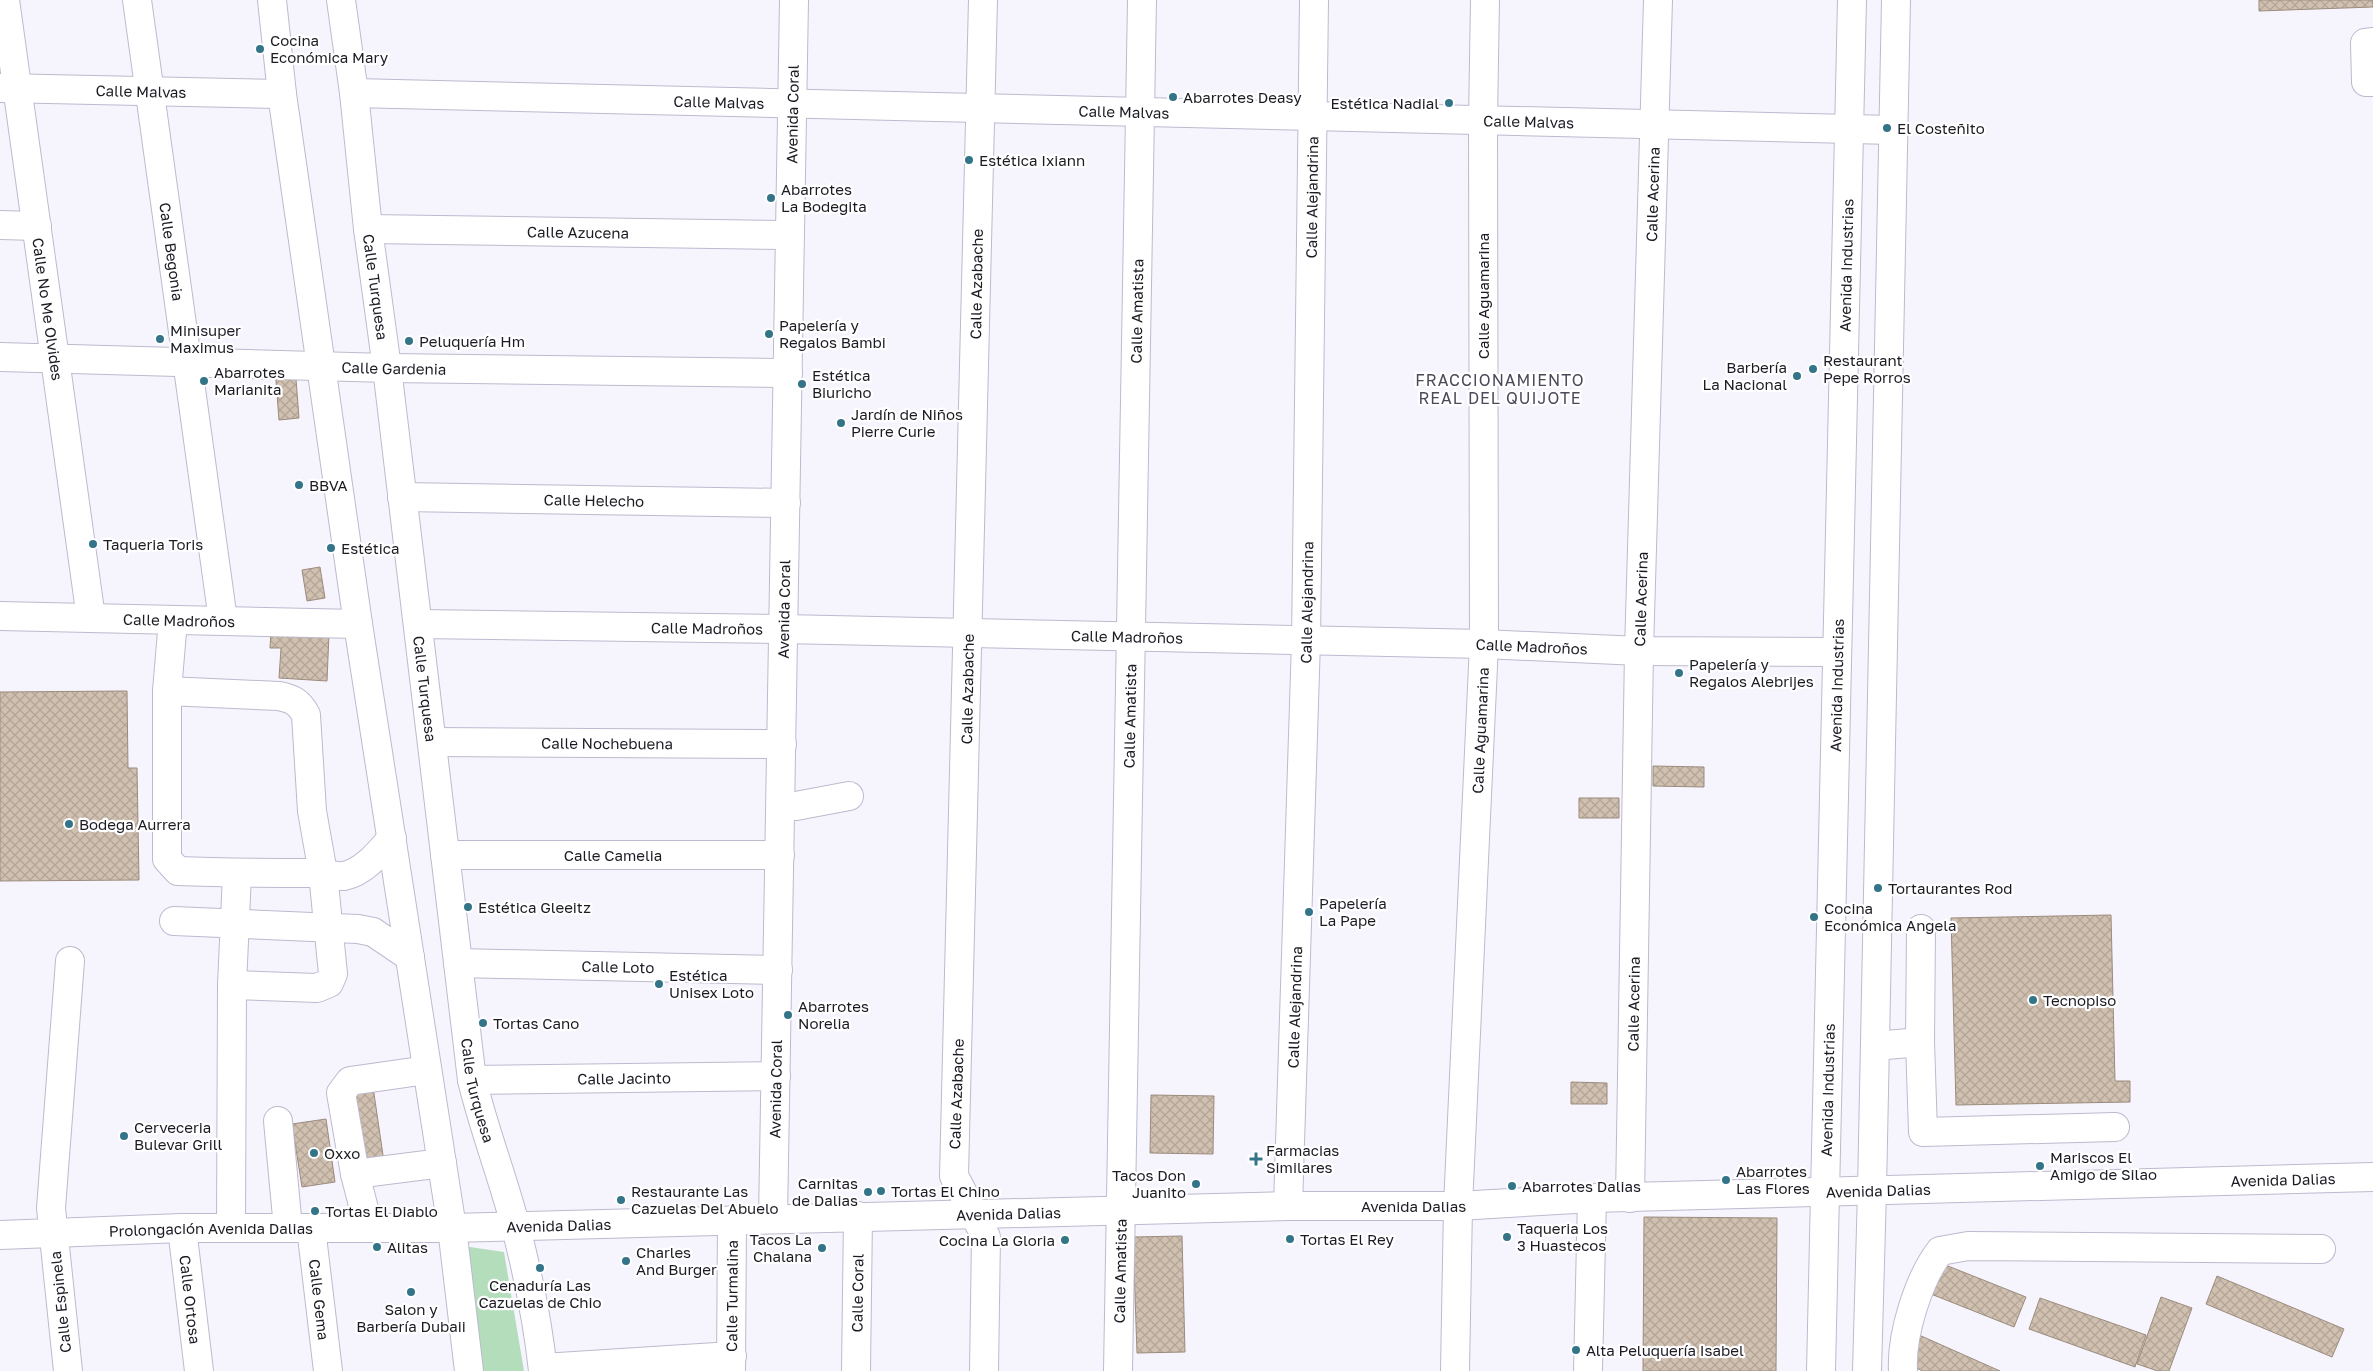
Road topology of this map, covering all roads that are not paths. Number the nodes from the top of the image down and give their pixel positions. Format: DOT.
graph roads {
  1 [pos="5,0"];
  2 [pos="137,0"];
  3 [pos="272,0"];
  4 [pos="341,0"];
  5 [pos="794,0"];
  6 [pos="983,0"];
  7 [pos="1142,0"];
  8 [pos="1314,0"];
  9 [pos="1485,0"];
  10 [pos="1658,0"];
  11 [pos="1852,0"];
  12 [pos="1896,0"];
  13 [pos="2373,42"];
  14 [pos="2373,82"];
  15 [pos="9,88"];
  16 [pos="149,91"];
  17 [pos="354,93"];
  18 [pos="282,94"];
  19 [pos="793,103"];
  20 [pos="980,108"];
  21 [pos="1141,112"];
  22 [pos="1312,116"];
  23 [pos="1483,120"];
  24 [pos="1656,124"];
  25 [pos="1850,129"];
  26 [pos="1893,130"];
  27 [pos="0,225"];
  28 [pos="37,226"];
  29 [pos="368,229"];
  30 [pos="788,236"];
  31 [pos="0,357"];
  32 [pos="55,358"];
  33 [pos="187,361"];
  34 [pos="321,364"];
  35 [pos="387,368"];
  36 [pos="788,373"];
  37 [pos="402,498"];
  38 [pos="786,504"];
  39 [pos="0,616"];
  40 [pos="91,618"];
  41 [pos="173,620"];
  42 [pos="223,620"];
  43 [pos="358,624"];
  44 [pos="418,624"];
  45 [pos="783,629"];
  46 [pos="968,633"];
  47 [pos="1131,636"];
  48 [pos="1306,640"];
  49 [pos="1484,644"];
  50 [pos="1639,651"];
  51 [pos="1836,652"];
  52 [pos="167,691"];
  53 [pos="432,742"];
  54 [pos="782,744"];
  55 [pos="849,796"];
  56 [pos="781,806"];
  57 [pos="392,838"];
  58 [pos="445,855"];
  59 [pos="780,855"];
  60 [pos="323,873"];
  61 [pos="237,874"];
  62 [pos="174,921"];
  63 [pos="235,925"];
  64 [pos="328,929"];
  65 [pos="1921,929"];
  66 [pos="410,957"];
  67 [pos="70,961"];
  68 [pos="458,963"];
  69 [pos="778,970"];
  70 [pos="232,985"];
  71 [pos="1920,1042"];
  72 [pos="1875,1046"];
  73 [pos="428,1070"];
  74 [pos="776,1076"];
  75 [pos="472,1080"];
  76 [pos="278,1121"];
  77 [pos="2115,1127"];
  78 [pos="442,1163"];
  79 [pos="355,1174"];
  80 [pos="2373,1177"];
  81 [pos="1872,1191"];
  82 [pos="1827,1192"];
  83 [pos="1592,1198"];
  84 [pos="1630,1198"];
  85 [pos="1288,1206"];
  86 [pos="1458,1206"];
  87 [pos="1120,1210"];
  88 [pos="974,1214"];
  89 [pos="858,1216"];
  90 [pos="773,1219"];
  91 [pos="732,1220"];
  92 [pos="515,1226"];
  93 [pos="182,1228"];
  94 [pos="231,1228"];
  95 [pos="300,1228"];
  96 [pos="369,1228"];
  97 [pos="452,1228"];
  98 [pos="52,1233"];
  99 [pos="0,1235"];
  100 [pos="2321,1249"];
  101 [pos="732,1363"];
  102 [pos="543,1370"];
  103 [pos="68,1371"];
  104 [pos="199,1371"];
  105 [pos="328,1371"];
  106 [pos="469,1371"];
  107 [pos="856,1371"];
  108 [pos="984,1371"];
  109 [pos="1118,1371"];
  110 [pos="1455,1371"];
  111 [pos="1588,1371"];
  112 [pos="1821,1371"];
  113 [pos="1867,1371"];
  114 [pos="1903,1371"];
  1 -- 15 [label="street, Calle No Me Olvides"];
  2 -- 16 [label="street, Calle Begonia"];
  3 -- 18 [label="street"];
  4 -- 17 [label="street, Calle Turquesa"];
  5 -- 19 [label="street, Avenida Coral"];
  6 -- 20 [label="street, Calle Azabache"];
  7 -- 21 [label="street, Calle Amatista"];
  8 -- 22 [label="street, Calle Alejandrina"];
  9 -- 23 [label="street, Calle Aguamarina"];
  10 -- 24 [label="street, Calle Acerina"];
  11 -- 25 [label="street, Avenida Industrias"];
  12 -- 26 [label="street"];
  13 -- 14 [label="street"];
  15 -- 16 [label="street, Calle Malvas"];
  15 -- 28 [label="street, Calle No Me Olvides"];
  16 -- 18 [label="street, Calle Malvas"];
  16 -- 33 [label="street, Calle Begonia"];
  17 -- 19 [label="street, Calle Malvas"];
  17 -- 29 [label="street, Calle Turquesa"];
  18 -- 34 [label="street"];
  19 -- 20 [label="street, Calle Malvas"];
  19 -- 30 [label="street, Avenida Coral"];
  20 -- 21 [label="street, Calle Malvas"];
  20 -- 46 [label="street, Calle Azabache"];
  21 -- 22 [label="street, Calle Malvas"];
  21 -- 47 [label="street, Calle Amatista"];
  22 -- 23 [label="street, Calle Malvas"];
  22 -- 48 [label="street, Calle Alejandrina"];
  23 -- 24 [label="street, Calle Malvas"];
  23 -- 49 [label="street, Calle Aguamarina"];
  24 -- 25 [label="street, Calle Malvas"];
  24 -- 50 [label="street, Calle Acerina"];
  25 -- 26 [label="street, Calle Malvas"];
  25 -- 51 [label="street, Avenida Industrias"];
  26 -- 72 [label="street"];
  27 -- 28 [label="street"];
  28 -- 32 [label="street, Calle No Me Olvides"];
  29 -- 30 [label="street, Calle Azucena"];
  29 -- 35 [label="street, Calle Turquesa"];
  30 -- 36 [label="street, Avenida Coral"];
  31 -- 32 [label="street, Calle Gardenia"];
  32 -- 33 [label="street, Calle Gardenia"];
  32 -- 40 [label="street, Calle No Me Olvides"];
  33 -- 34 [label="street, Calle Gardenia"];
  33 -- 42 [label="street, Calle Begonia"];
  34 -- 35 [label="street, Calle Gardenia"];
  34 -- 43 [label="street"];
  35 -- 36 [label="street, Calle Gardenia"];
  35 -- 37 [label="street, Calle Turquesa"];
  36 -- 38 [label="street, Avenida Coral"];
  37 -- 38 [label="street, Calle Helecho"];
  37 -- 44 [label="street, Calle Turquesa"];
  38 -- 45 [label="street, Avenida Coral"];
  39 -- 40 [label="street, Calle Madroños"];
  40 -- 41 [label="street, Calle Madroños"];
  41 -- 42 [label="street, Calle Madroños"];
  41 -- 52 [label="street"];
  42 -- 43 [label="street, Calle Madroños"];
  43 -- 57 [label="street"];
  44 -- 45 [label="street, Calle Madroños"];
  44 -- 53 [label="street, Calle Turquesa"];
  45 -- 46 [label="street, Calle Madroños"];
  45 -- 54 [label="street, Avenida Coral"];
  46 -- 47 [label="street, Calle Madroños"];
  46 -- 88 [label="street, Calle Azabache"];
  47 -- 48 [label="street, Calle Madroños"];
  47 -- 87 [label="street, Calle Amatista"];
  48 -- 49 [label="street, Calle Madroños"];
  48 -- 85 [label="street, Calle Alejandrina"];
  49 -- 50 [label="street, Calle Madroños"];
  49 -- 86 [label="street, Calle Aguamarina"];
  50 -- 51 [label="street, Calle Madroños"];
  50 -- 84 [label="street, Calle Acerina"];
  51 -- 82 [label="street, Avenida Industrias"];
  52 -- 60 [label="street"];
  52 -- 61 [label="street"];
  53 -- 54 [label="street, Calle Nochebuena"];
  53 -- 58 [label="street, Calle Turquesa"];
  54 -- 56 [label="street, Avenida Coral"];
  55 -- 56 [label="street"];
  56 -- 59 [label="street, Avenida Coral"];
  57 -- 60 [label="street"];
  57 -- 66 [label="street"];
  58 -- 59 [label="street, Calle Camelia"];
  58 -- 68 [label="street, Calle Turquesa"];
  59 -- 69 [label="street, Avenida Coral"];
  60 -- 61 [label="street"];
  60 -- 64 [label="street"];
  61 -- 63 [label="street"];
  62 -- 63 [label="street"];
  63 -- 64 [label="street"];
  63 -- 70 [label="street"];
  64 -- 66 [label="street"];
  64 -- 70 [label="street"];
  65 -- 71 [label="street"];
  66 -- 73 [label="street"];
  67 -- 98 [label="street, Calle Espinela"];
  68 -- 69 [label="street, Calle Loto"];
  68 -- 75 [label="street, Calle Turquesa"];
  69 -- 74 [label="street, Avenida Coral"];
  70 -- 94 [label="street"];
  71 -- 72 [label="street"];
  71 -- 77 [label="street"];
  72 -- 81 [label="street"];
  73 -- 78 [label="street"];
  73 -- 79 [label="street"];
  74 -- 75 [label="street, Calle Jacinto"];
  74 -- 90 [label="street, Avenida Coral"];
  75 -- 92 [label="street, Calle Turquesa"];
  76 -- 95 [label="street, Calle Gema"];
  78 -- 79 [label="street"];
  78 -- 97 [label="street"];
  79 -- 96 [label="street"];
  80 -- 81 [label="street, Avenida Dalias"];
  81 -- 82 [label="street, Avenida Dalias"];
  81 -- 113 [label="street"];
  82 -- 84 [label="street, Avenida Dalias"];
  82 -- 112 [label="street, Avenida Industrias"];
  83 -- 84 [label="street, Avenida Dalias"];
  83 -- 86 [label="street, Avenida Dalias"];
  83 -- 111 [label="street"];
  85 -- 86 [label="street, Avenida Dalias"];
  85 -- 87 [label="street, Avenida Dalias"];
  86 -- 110 [label="street, Calle Aguamarina"];
  87 -- 88 [label="street, Avenida Dalias"];
  87 -- 109 [label="street, Calle Amatista"];
  88 -- 89 [label="street, Avenida Dalias"];
  88 -- 108 [label="street, Calle Azabache"];
  89 -- 90 [label="street, Avenida Dalias"];
  89 -- 107 [label="street, Calle Coral"];
  90 -- 91 [label="street, Avenida Dalias"];
  91 -- 92 [label="street, Avenida Dalias"];
  91 -- 101 [label="street, Calle Turmalina"];
  92 -- 97 [label="street, Avenida Dalias"];
  92 -- 102 [label="street, Calle Turquesa"];
  93 -- 94 [label="street, Prolongación Avenida Dalias"];
  93 -- 98 [label="street, Prolongación Avenida Dalias"];
  93 -- 104 [label="street, Calle Ortosa"];
  94 -- 95 [label="street, Prolongación Avenida Dalias"];
  95 -- 96 [label="street, Prolongación Avenida Dalias"];
  95 -- 105 [label="street, Calle Gema"];
  96 -- 97 [label="street, Prolongación Avenida Dalias"];
  97 -- 106 [label="street"];
  98 -- 99 [label="street, Prolongación Avenida Dalias"];
  98 -- 103 [label="street, Calle Espinela"];
  100 -- 114 [label="street"];
  101 -- 102 [label="street"];
}
